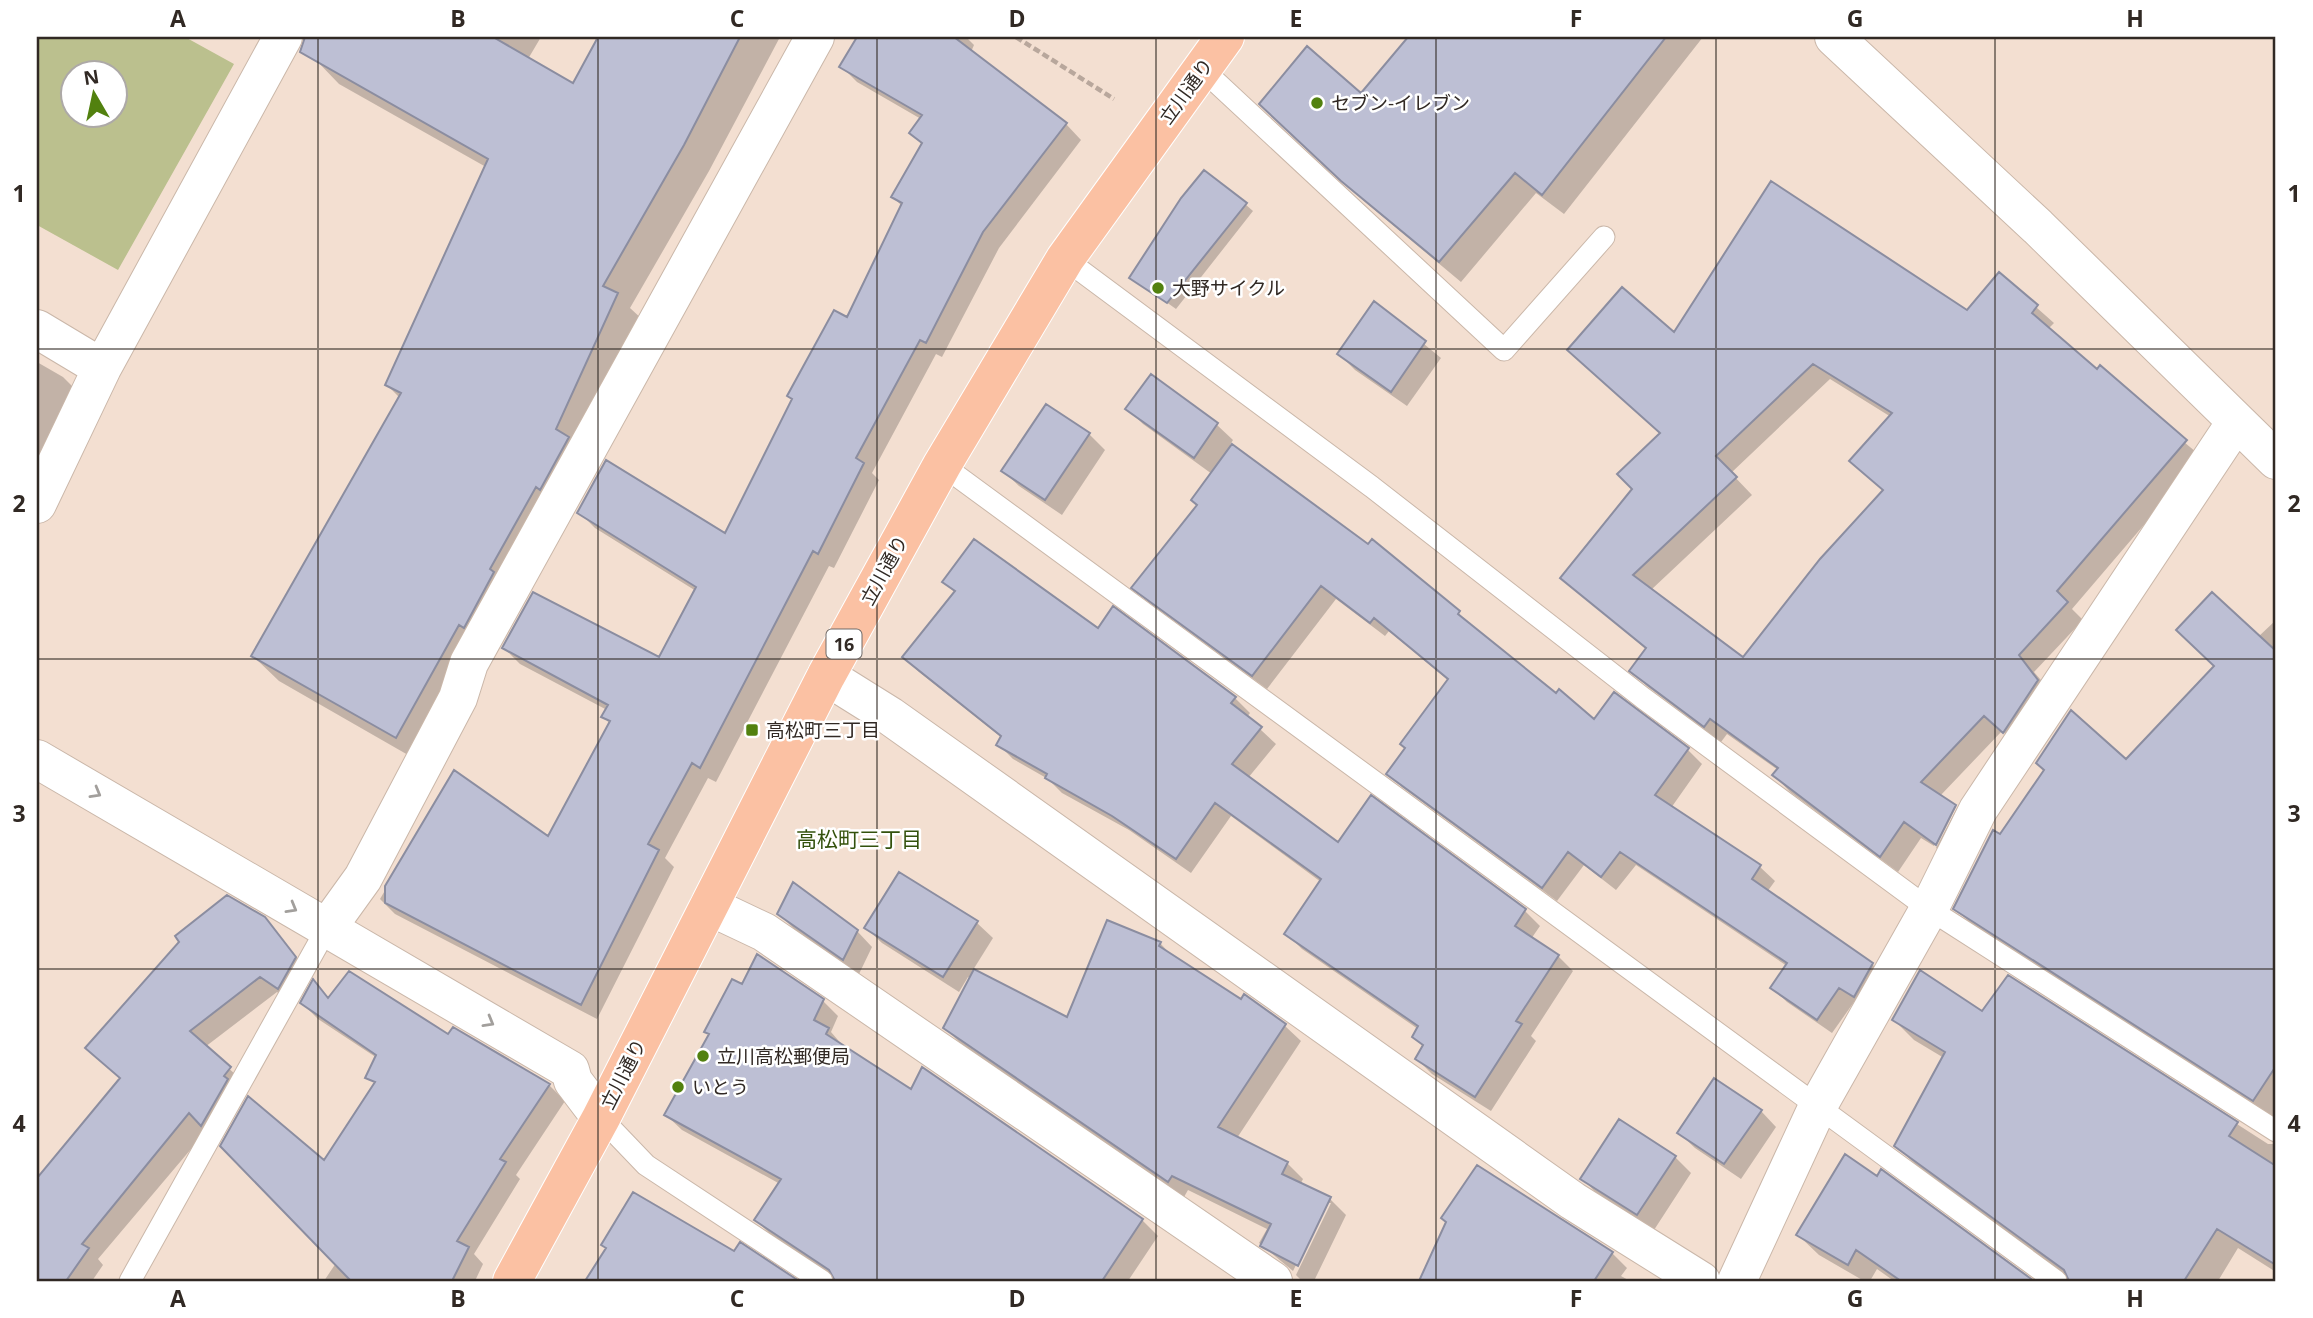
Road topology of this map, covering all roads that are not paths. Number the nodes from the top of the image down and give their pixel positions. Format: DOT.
graph roads {
  1 [pos="283,37"];
  2 [pos="815,37"];
  3 [pos="1225,37"];
  4 [pos="1834,37"];
  5 [pos="1202,69"];
  6 [pos="1604,237"];
  7 [pos="1065,259"];
  8 [pos="37,329"];
  9 [pos="102,368"];
  10 [pos="2236,422"];
  11 [pos="2276,460"];
  12 [pos="942,464"];
  13 [pos="37,504"];
  14 [pos="826,676"];
  15 [pos="37,759"];
  16 [pos="709,906"];
  17 [pos="1929,909"];
  18 [pos="327,928"];
  19 [pos="1819,1104"];
  20 [pos="601,1118"];
  21 [pos="2276,1131"];
  22 [pos="130,1281"];
  23 [pos="512,1281"];
  24 [pos="822,1281"];
  25 [pos="1273,1281"];
  26 [pos="1701,1281"];
  27 [pos="1737,1281"];
  28 [pos="2056,1281"];
  1 -- 9 [label="street"];
  2 -- 18 [label="street"];
  3 -- 5 [label="main road, 立川通り / 16"];
  4 -- 10 [label="street"];
  5 -- 6 [label="lane"];
  5 -- 7 [label="main road, 立川通り / 16"];
  7 -- 12 [label="main road, 立川通り / 16"];
  7 -- 17 [label="lane"];
  8 -- 9 [label="street"];
  9 -- 13 [label="street"];
  10 -- 11 [label="street"];
  10 -- 17 [label="street"];
  12 -- 14 [label="main road, 立川通り / 16"];
  12 -- 19 [label="lane"];
  14 -- 16 [label="main road, 立川通り / 16"];
  14 -- 26 [label="street"];
  15 -- 18 [label="street, one-way"];
  16 -- 20 [label="main road, 立川通り / 16"];
  16 -- 25 [label="street"];
  17 -- 19 [label="street"];
  17 -- 21 [label="lane"];
  18 -- 20 [label="street, one-way"];
  18 -- 22 [label="lane"];
  19 -- 27 [label="street"];
  19 -- 28 [label="lane"];
  20 -- 23 [label="main road, 立川通り / 16"];
  20 -- 24 [label="lane"];
}
